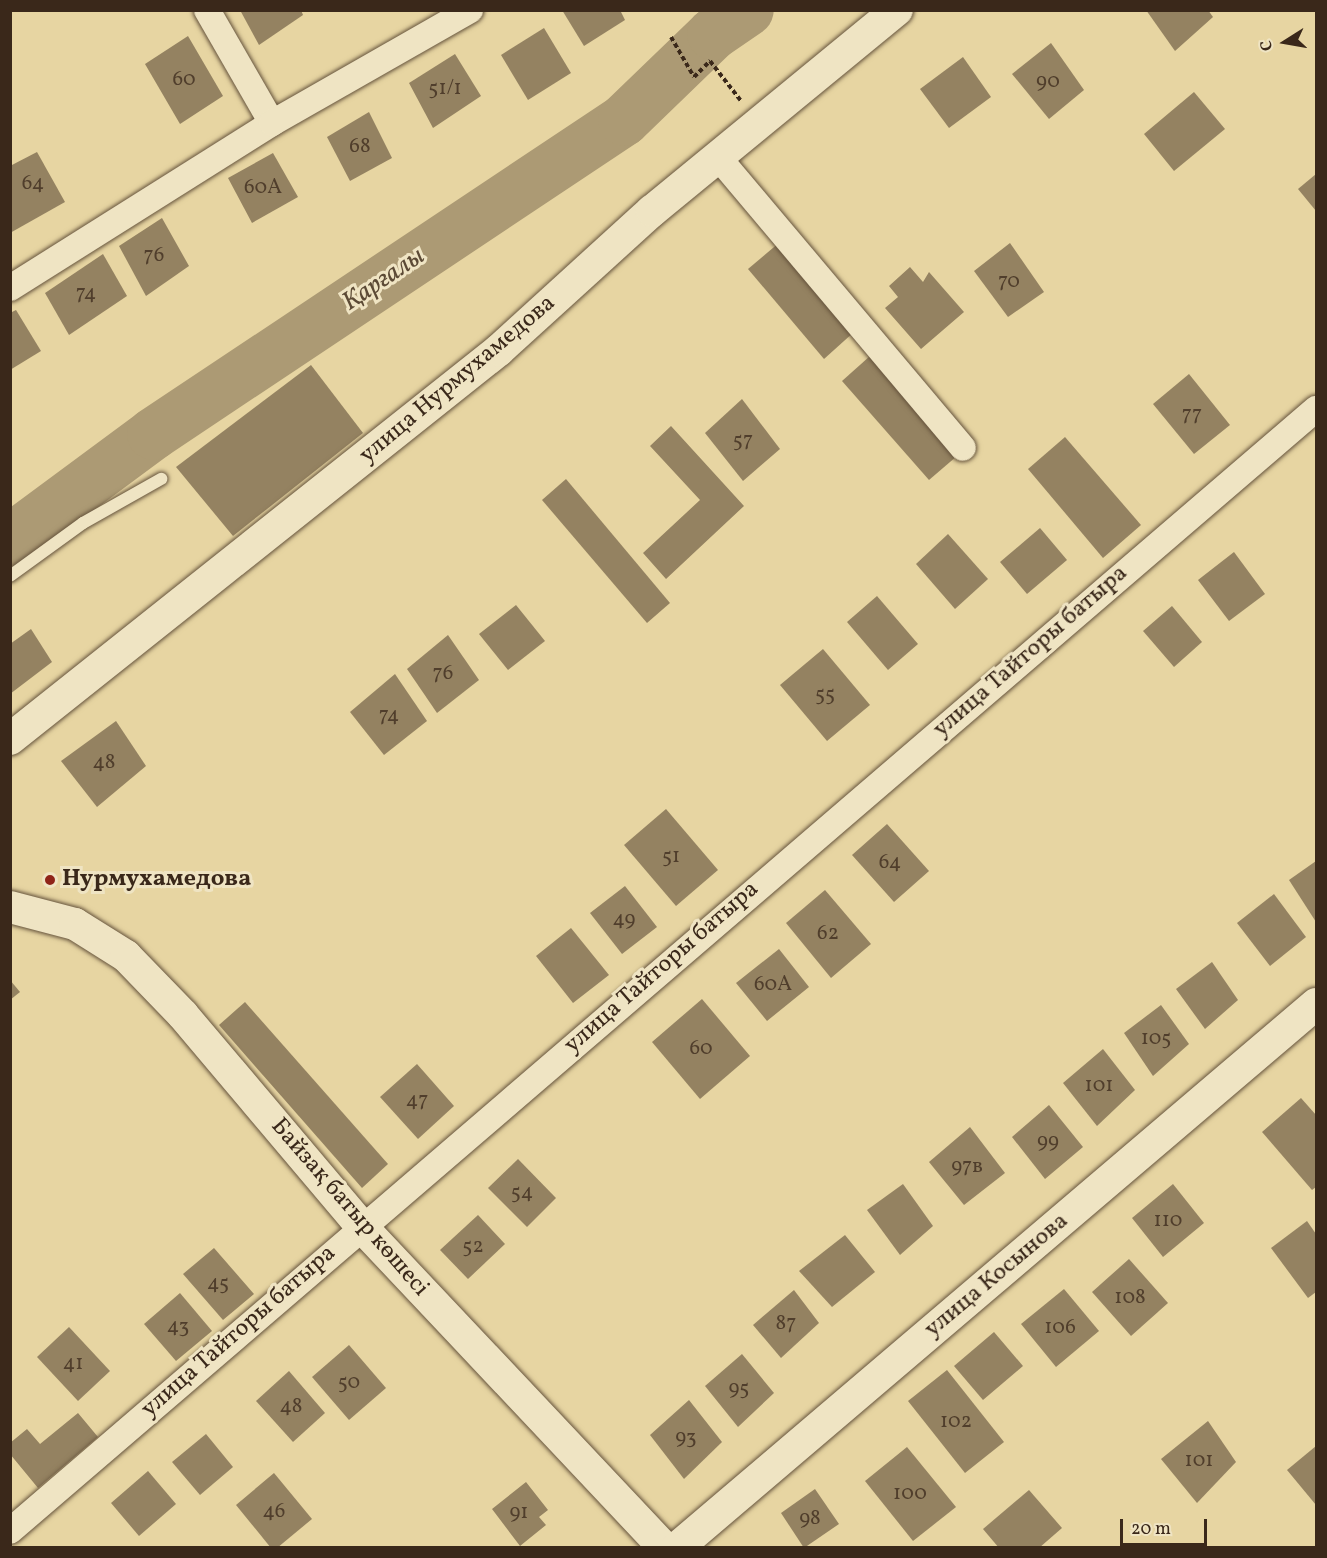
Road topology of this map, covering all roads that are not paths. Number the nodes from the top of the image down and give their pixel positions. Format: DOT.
graph roads {
  1 [pos="207,10"];
  2 [pos="470,10"];
  3 [pos="897,10"];
  4 [pos="272,123"];
  5 [pos="718,157"];
  6 [pos="10,288"];
  7 [pos="1317,409"];
  8 [pos="963,448"];
  9 [pos="161,479"];
  10 [pos="10,576"];
  11 [pos="10,739"];
  12 [pos="10,907"];
  13 [pos="1317,1004"];
  14 [pos="361,1226"];
  15 [pos="10,1531"];
  16 [pos="664,1548"];
  17 [pos="677,1548"];
  1 -- 4 [label="street"];
  2 -- 4 [label="street"];
  3 -- 5 [label="street, улица Нурмухамедова"];
  4 -- 6 [label="street"];
  5 -- 8 [label="street"];
  5 -- 11 [label="street, улица Нурмухамедова"];
  7 -- 14 [label="street, улица Тайторы батыра"];
  9 -- 10 [label="lane"];
  12 -- 14 [label="street, Байзақ батыр көшесі"];
  13 -- 17 [label="street, улица Косынова"];
  14 -- 15 [label="street, улица Тайторы батыра"];
  14 -- 16 [label="street, Байзақ батыр көшесі"];
}
